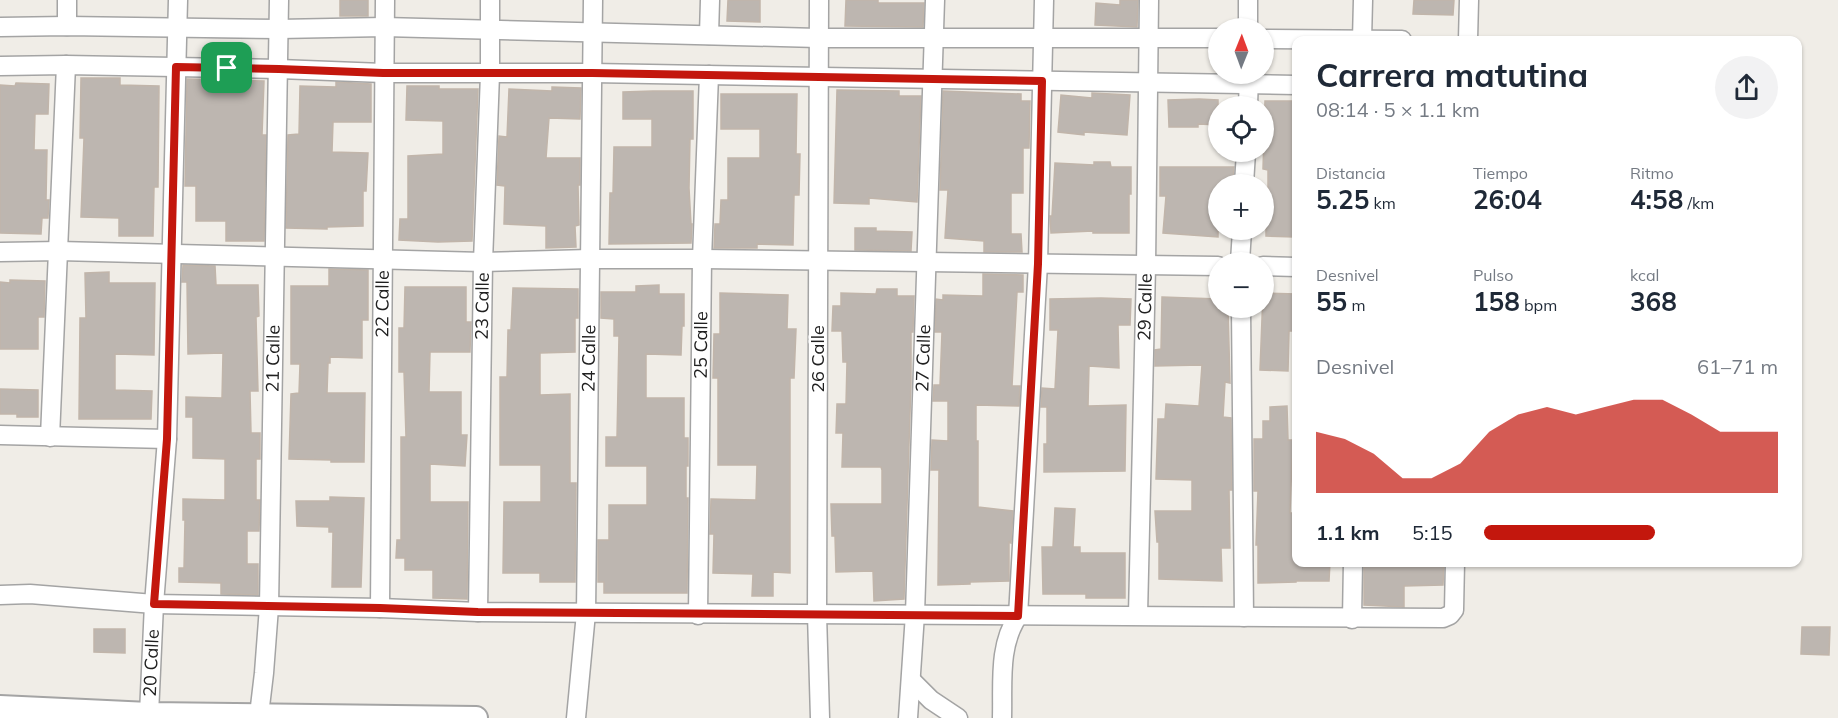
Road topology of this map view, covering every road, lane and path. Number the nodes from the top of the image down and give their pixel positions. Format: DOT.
graph roads {
  1 [pos="67,0"];
  2 [pos="178,0"];
  3 [pos="279,0"];
  4 [pos="384,0"];
  5 [pos="490,0"];
  6 [pos="593,0"];
  7 [pos="710,0"];
  8 [pos="819,0"];
  9 [pos="935,0"];
  10 [pos="1044,0"];
  11 [pos="1149,0"];
  12 [pos="1248,0"];
  13 [pos="1362,0"];
  14 [pos="1469,0"];
  15 [pos="1248,18"];
  16 [pos="66,26"];
  17 [pos="0,27"];
  18 [pos="384,27"];
  19 [pos="178,28"];
  20 [pos="279,29"];
  21 [pos="489,29"];
  22 [pos="592,32"];
  23 [pos="709,35"];
  24 [pos="1362,36"];
  25 [pos="1468,36"];
  26 [pos="935,37"];
  27 [pos="818,38"];
  28 [pos="1043,38"];
  29 [pos="1149,38"];
  30 [pos="1208,38"];
  31 [pos="1274,39"];
  32 [pos="1292,39"];
  33 [pos="66,65"];
  34 [pos="0,66"];
  35 [pos="176,67"];
  36 [pos="279,69"];
  37 [pos="383,73"];
  38 [pos="592,73"];
  39 [pos="490,74"];
  40 [pos="709,75"];
  41 [pos="818,76"];
  42 [pos="932,80"];
  43 [pos="1042,81"];
  44 [pos="1208,81"];
  45 [pos="1274,82"];
  46 [pos="1148,83"];
  47 [pos="1292,84"];
  48 [pos="59,251"];
  49 [pos="0,252"];
  50 [pos="172,254"];
  51 [pos="275,256"];
  52 [pos="589,259"];
  53 [pos="702,259"];
  54 [pos="383,260"];
  55 [pos="818,261"];
  56 [pos="483,262"];
  57 [pos="926,263"];
  58 [pos="1038,264"];
  59 [pos="1146,266"];
  60 [pos="1208,266"];
  61 [pos="1274,266"];
  62 [pos="1292,267"];
  63 [pos="1240,318"];
  64 [pos="0,435"];
  65 [pos="50,437"];
  66 [pos="167,439"];
  67 [pos="1353,567"];
  68 [pos="1455,567"];
  69 [pos="0,595"];
  70 [pos="154,604"];
  71 [pos="269,607"];
  72 [pos="380,608"];
  73 [pos="478,612"];
  74 [pos="586,613"];
  75 [pos="817,614"];
  76 [pos="698,615"];
  77 [pos="915,615"];
  78 [pos="1138,615"];
  79 [pos="1018,616"];
  80 [pos="1244,617"];
  81 [pos="1352,619"];
  82 [pos="912,681"];
  83 [pos="0,707"];
  84 [pos="149,714"];
  85 [pos="81,715"];
  86 [pos="259,715"];
  87 [pos="476,718"];
  88 [pos="576,718"];
  89 [pos="820,718"];
  90 [pos="908,718"];
  91 [pos="958,718"];
  92 [pos="1002,718"];
  1 -- 16 [label="street"];
  2 -- 19 [label="street, 20 Calle"];
  3 -- 20 [label="street, 21 Calle"];
  4 -- 18 [label="street, 22 Calle"];
  5 -- 21 [label="street, 23 Calle"];
  6 -- 22 [label="street, 24 Calle"];
  7 -- 23 [label="street"];
  8 -- 27 [label="street, 26 Calle"];
  9 -- 26 [label="street, 27 Calle"];
  10 -- 28 [label="street"];
  11 -- 29 [label="street, 29 Calle"];
  12 -- 15 [label="street"];
  13 -- 24 [label="street"];
  14 -- 25 [label="street"];
  16 -- 17 [label="street"];
  16 -- 19 [label="street"];
  18 -- 20 [label="street"];
  18 -- 21 [label="street"];
  18 -- 37 [label="street, 22 Calle"];
  19 -- 20 [label="street"];
  19 -- 35 [label="street, 20 Calle"];
  20 -- 36 [label="street, 21 Calle"];
  21 -- 22 [label="street"];
  21 -- 39 [label="street, 23 Calle"];
  22 -- 23 [label="street"];
  22 -- 38 [label="street, 24 Calle"];
  23 -- 27 [label="street"];
  26 -- 27 [label="street"];
  26 -- 28 [label="street"];
  26 -- 42 [label="street, 27 Calle"];
  27 -- 41 [label="street, 26 Calle"];
  28 -- 29 [label="street"];
  28 -- 43 [label="street"];
  29 -- 30 [label="street"];
  29 -- 46 [label="street, 29 Calle"];
  31 -- 32 [label="street"];
  33 -- 34 [label="street"];
  33 -- 35 [label="street"];
  33 -- 48 [label="street"];
  35 -- 36 [label="street"];
  35 -- 50 [label="street, 20 Calle"];
  36 -- 37 [label="street"];
  36 -- 51 [label="street, 21 Calle"];
  37 -- 39 [label="street"];
  37 -- 54 [label="street, 22 Calle"];
  38 -- 39 [label="street"];
  38 -- 40 [label="street"];
  38 -- 52 [label="street, 24 Calle"];
  39 -- 56 [label="street, 23 Calle"];
  40 -- 41 [label="street"];
  40 -- 53 [label="street, 25 Calle"];
  41 -- 42 [label="street"];
  41 -- 55 [label="street, 26 Calle"];
  42 -- 43 [label="street"];
  42 -- 57 [label="street, 27 Calle"];
  43 -- 46 [label="street"];
  43 -- 58 [label="street"];
  44 -- 46 [label="street"];
  45 -- 47 [label="street"];
  46 -- 59 [label="street, 29 Calle"];
  48 -- 49 [label="street"];
  48 -- 50 [label="street"];
  48 -- 65 [label="street"];
  50 -- 51 [label="street"];
  50 -- 66 [label="street, 20 Calle"];
  51 -- 54 [label="street"];
  51 -- 71 [label="street, 21 Calle"];
  52 -- 53 [label="street"];
  52 -- 56 [label="street"];
  52 -- 74 [label="street, 24 Calle"];
  53 -- 55 [label="street"];
  53 -- 76 [label="street, 25 Calle"];
  54 -- 56 [label="street"];
  54 -- 72 [label="street, 22 Calle"];
  55 -- 57 [label="street"];
  55 -- 75 [label="street, 26 Calle"];
  56 -- 73 [label="street, 23 Calle"];
  57 -- 58 [label="street"];
  57 -- 77 [label="street, 27 Calle"];
  58 -- 59 [label="street"];
  58 -- 79 [label="street"];
  59 -- 60 [label="street"];
  59 -- 78 [label="street, 29 Calle"];
  61 -- 62 [label="street"];
  63 -- 80 [label="street"];
  64 -- 65 [label="street"];
  65 -- 66 [label="street"];
  66 -- 70 [label="street, 20 Calle"];
  67 -- 81 [label="street"];
  68 -- 81 [label="street"];
  69 -- 70 [label="street"];
  70 -- 71 [label="street"];
  70 -- 84 [label="street, 20 Calle"];
  71 -- 72 [label="street"];
  71 -- 86 [label="street, 21 Calle"];
  72 -- 73 [label="street"];
  73 -- 74 [label="street"];
  74 -- 76 [label="street"];
  74 -- 88 [label="street, 24 Calle"];
  75 -- 76 [label="street"];
  75 -- 77 [label="street"];
  75 -- 89 [label="street, 26 Calle"];
  77 -- 79 [label="street"];
  77 -- 82 [label="street, 27 Calle"];
  78 -- 79 [label="street"];
  78 -- 80 [label="street"];
  79 -- 92 [label="street"];
  80 -- 81 [label="street"];
  82 -- 90 [label="street, 27 Calle"];
  82 -- 91 [label="street"];
  83 -- 85 [label="street"];
  84 -- 85 [label="street"];
  84 -- 86 [label="street"];
  86 -- 87 [label="street"];
}
